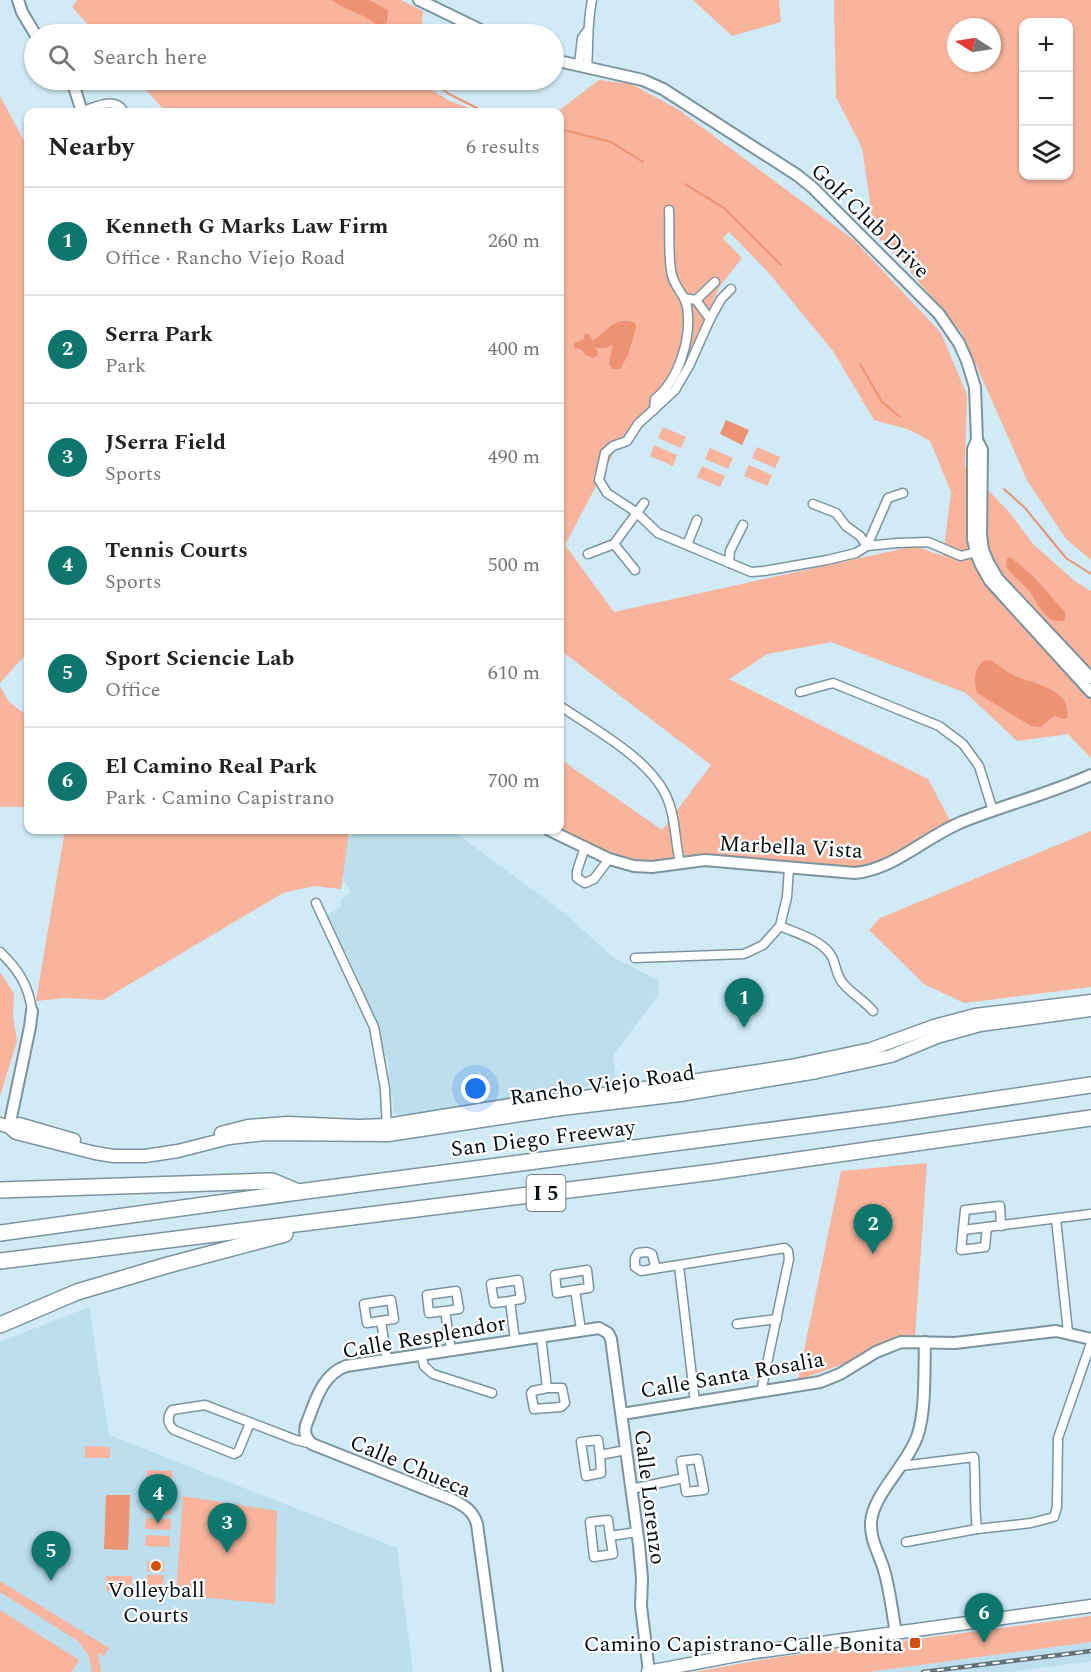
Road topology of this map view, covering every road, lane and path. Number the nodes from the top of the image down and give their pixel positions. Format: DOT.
graph roads {
  1 [pos="18,0"];
  2 [pos="419,0"];
  3 [pos="592,0"];
  4 [pos="29,24"];
  5 [pos="468,24"];
  6 [pos="564,62"];
  7 [pos="583,66"];
  8 [pos="75,90"];
  9 [pos="81,108"];
  10 [pos="95,108"];
  11 [pos="122,108"];
  12 [pos="669,210"];
  13 [pos="715,282"];
  14 [pos="730,289"];
  15 [pos="684,298"];
  16 [pos="696,300"];
  17 [pos="710,319"];
  18 [pos="654,411"];
  19 [pos="903,493"];
  20 [pos="644,502"];
  21 [pos="813,504"];
  22 [pos="636,512"];
  23 [pos="697,520"];
  24 [pos="743,525"];
  25 [pos="614,544"];
  26 [pos="687,544"];
  27 [pos="867,546"];
  28 [pos="980,552"];
  29 [pos="588,554"];
  30 [pos="729,562"];
  31 [pos="635,570"];
  32 [pos="1091,678"];
  33 [pos="800,692"];
  34 [pos="1091,692"];
  35 [pos="564,708"];
  36 [pos="1091,775"];
  37 [pos="993,811"];
  38 [pos="557,834"];
  39 [pos="585,847"];
  40 [pos="609,859"];
  41 [pos="680,862"];
  42 [pos="789,868"];
  43 [pos="316,903"];
  44 [pos="780,926"];
  45 [pos="0,952"];
  46 [pos="635,958"];
  47 [pos="1091,1000"];
  48 [pos="1091,1010"];
  49 [pos="32,1011"];
  50 [pos="873,1011"];
  51 [pos="1091,1085"];
  52 [pos="1091,1118"];
  53 [pos="4,1125"];
  54 [pos="387,1130"];
  55 [pos="0,1190"];
  56 [pos="298,1192"];
  57 [pos="1091,1214"];
  58 [pos="343,1219"];
  59 [pos="1056,1219"];
  60 [pos="1001,1226"];
  61 [pos="987,1227"];
  62 [pos="963,1230"];
  63 [pos="0,1233"];
  64 [pos="0,1261"];
  65 [pos="679,1266"];
  66 [pos="651,1269"];
  67 [pos="575,1290"];
  68 [pos="510,1301"];
  69 [pos="445,1311"];
  70 [pos="777,1319"];
  71 [pos="381,1321"];
  72 [pos="736,1324"];
  73 [pos="0,1325"];
  74 [pos="603,1329"];
  75 [pos="581,1330"];
  76 [pos="1068,1332"];
  77 [pos="541,1336"];
  78 [pos="515,1340"];
  79 [pos="1091,1341"];
  80 [pos="925,1342"];
  81 [pos="451,1350"];
  82 [pos="421,1354"];
  83 [pos="387,1360"];
  84 [pos="547,1388"];
  85 [pos="761,1392"];
  86 [pos="492,1393"];
  87 [pos="695,1402"];
  88 [pos="622,1414"];
  89 [pos="250,1423"];
  90 [pos="312,1444"];
  91 [pos="626,1450"];
  92 [pos="600,1455"];
  93 [pos="901,1466"];
  94 [pos="684,1478"];
  95 [pos="631,1489"];
  96 [pos="977,1529"];
  97 [pos="637,1532"];
  98 [pos="610,1536"];
  99 [pos="906,1542"];
  100 [pos="1091,1606"];
  101 [pos="896,1633"];
  102 [pos="497,1672"];
  103 [pos="648,1672"];
  1 -- 4 [label="street"];
  2 -- 5 [label="street"];
  3 -- 7 [label="street"];
  6 -- 7 [label="street, Golf Club Drive"];
  7 -- 28 [label="street, Golf Club Drive"];
  8 -- 9 [label="street"];
  10 -- 11 [label="street"];
  12 -- 15 [label="street"];
  13 -- 16 [label="street"];
  14 -- 17 [label="street"];
  15 -- 16 [label="street"];
  15 -- 18 [label="street"];
  16 -- 17 [label="street"];
  17 -- 18 [label="street"];
  18 -- 22 [label="street"];
  19 -- 27 [label="street"];
  20 -- 22 [label="street"];
  21 -- 27 [label="street"];
  22 -- 25 [label="street"];
  22 -- 26 [label="street"];
  23 -- 26 [label="street"];
  24 -- 30 [label="street"];
  25 -- 29 [label="street"];
  25 -- 31 [label="street"];
  26 -- 30 [label="street"];
  27 -- 28 [label="street"];
  27 -- 30 [label="street"];
  28 -- 32 [label="street, Golf Club Drive"];
  28 -- 34 [label="street, Golf Club Drive"];
  33 -- 37 [label="street"];
  35 -- 41 [label="street"];
  36 -- 37 [label="street, Marbella Vista"];
  37 -- 42 [label="street, Marbella Vista"];
  38 -- 39 [label="street, Marbella Vista"];
  39 -- 40 [label="street, Marbella Vista"];
  39 -- 40 [label="street"];
  40 -- 41 [label="street, Marbella Vista"];
  41 -- 42 [label="street, Marbella Vista"];
  42 -- 44 [label="street"];
  43 -- 54 [label="street"];
  44 -- 46 [label="street"];
  44 -- 50 [label="street"];
  45 -- 49 [label="street"];
  47 -- 54 [label="main road, Rancho Viejo Road"];
  48 -- 54 [label="main road, Rancho Viejo Road"];
  49 -- 53 [label="street"];
  51 -- 56 [label="highway, San Diego Freeway / I 5"];
  52 -- 58 [label="highway, I 5"];
  53 -- 54 [label="main road, Rancho Viejo Road"];
  55 -- 56 [label="highway"];
  56 -- 63 [label="highway, San Diego Freeway / I 5"];
  57 -- 59 [label="street"];
  58 -- 64 [label="highway, I 5"];
  58 -- 73 [label="highway"];
  59 -- 60 [label="street"];
  59 -- 76 [label="street"];
  60 -- 61 [label="street"];
  60 -- 62 [label="street"];
  61 -- 62 [label="street"];
  61 -- 62 [label="street"];
  65 -- 66 [label="street"];
  65 -- 70 [label="street"];
  65 -- 87 [label="street"];
  67 -- 75 [label="street"];
  68 -- 78 [label="street"];
  69 -- 69 [label="street"];
  69 -- 81 [label="street"];
  70 -- 72 [label="street"];
  70 -- 85 [label="street"];
  71 -- 71 [label="street"];
  71 -- 83 [label="street"];
  74 -- 75 [label="street, Calle Resplendor"];
  74 -- 88 [label="street, Calle Lorenzo"];
  75 -- 77 [label="street, Calle Resplendor"];
  76 -- 79 [label="street, Calle Santa Rosalia"];
  76 -- 80 [label="street, Calle Santa Rosalia"];
  77 -- 78 [label="street, Calle Resplendor"];
  77 -- 84 [label="street"];
  78 -- 81 [label="street, Calle Resplendor"];
  79 -- 96 [label="street"];
  80 -- 85 [label="street, Calle Santa Rosalia"];
  80 -- 93 [label="street"];
  81 -- 82 [label="street, Calle Resplendor"];
  82 -- 83 [label="street, Calle Resplendor"];
  82 -- 86 [label="street"];
  83 -- 90 [label="street, Calle Resplendor"];
  84 -- 84 [label="street"];
  85 -- 87 [label="street, Calle Santa Rosalia"];
  87 -- 88 [label="street, Calle Santa Rosalia"];
  88 -- 91 [label="street, Calle Lorenzo"];
  89 -- 89 [label="street, Calle Chueca"];
  89 -- 90 [label="street, Calle Chueca"];
  90 -- 102 [label="street, Calle Chueca"];
  91 -- 92 [label="street"];
  91 -- 95 [label="street, Calle Lorenzo"];
  93 -- 96 [label="street"];
  93 -- 101 [label="street"];
  94 -- 95 [label="street"];
  95 -- 97 [label="street, Calle Lorenzo"];
  96 -- 99 [label="street"];
  97 -- 98 [label="street"];
  97 -- 103 [label="street, Calle Lorenzo"];
  98 -- 98 [label="street"];
  100 -- 101 [label="main road"];
  101 -- 103 [label="main road"];
}
